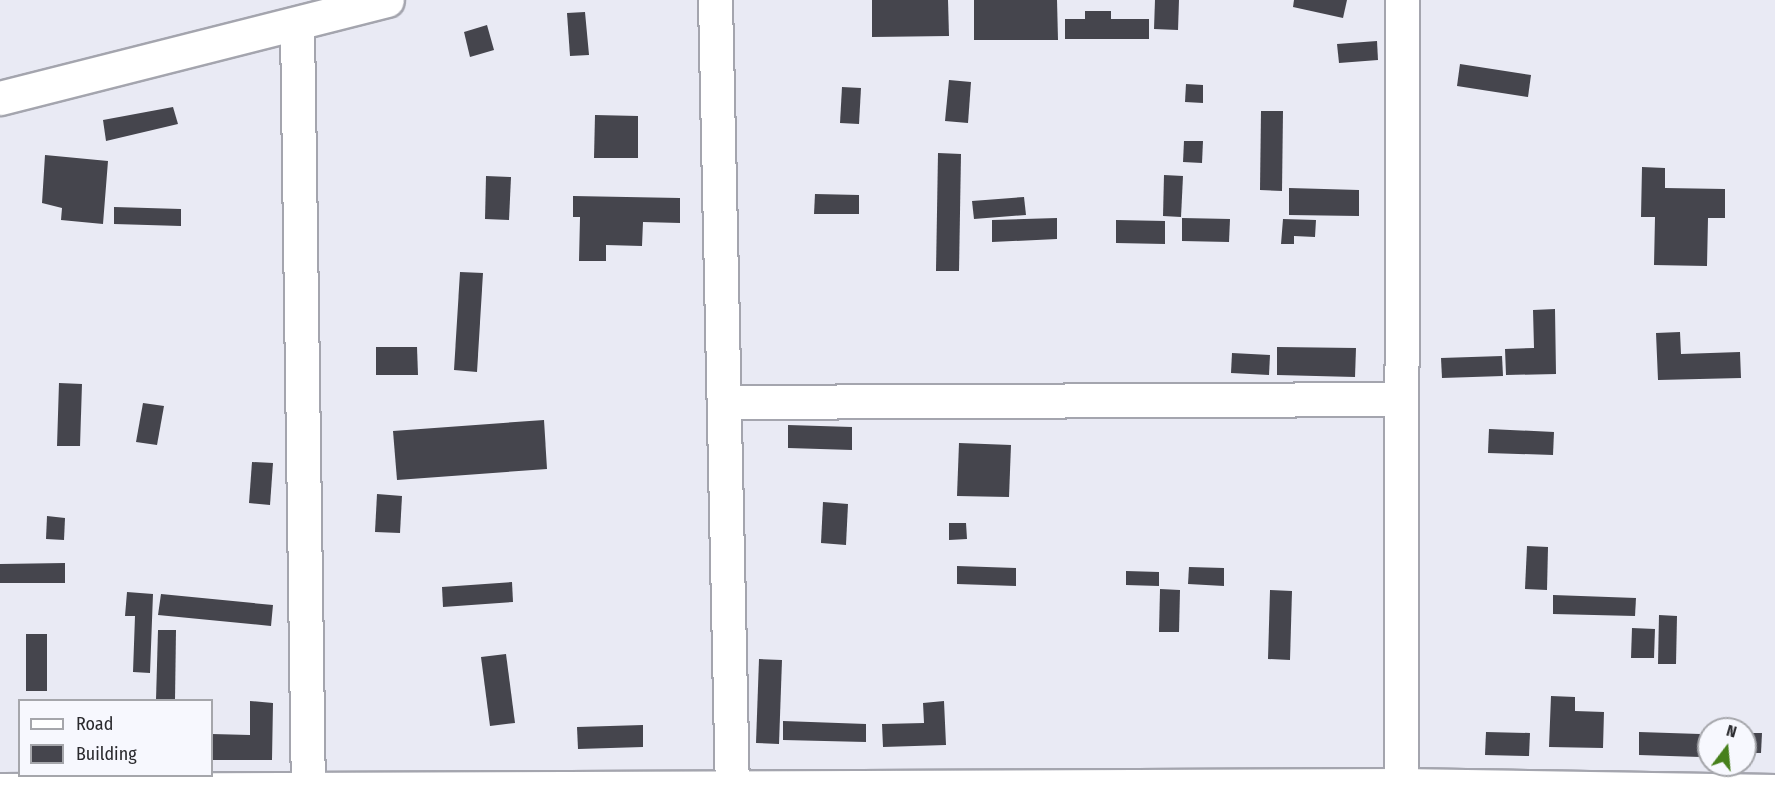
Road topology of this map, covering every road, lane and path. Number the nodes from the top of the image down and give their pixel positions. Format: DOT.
graph roads {
  1 [pos="387,0"];
  2 [pos="715,0"];
  3 [pos="1402,0"];
  4 [pos="327,7"];
  5 [pos="297,26"];
  6 [pos="0,98"];
  7 [pos="1401,399"];
  8 [pos="724,402"];
  9 [pos="0,790"];
  10 [pos="732,790"];
  11 [pos="1401,790"];
  12 [pos="1775,791"];
  13 [pos="308,792"];
  1 -- 4 [label="street"];
  2 -- 8 [label="street"];
  3 -- 7 [label="street"];
  4 -- 5 [label="street"];
  5 -- 6 [label="street"];
  5 -- 13 [label="street"];
  7 -- 8 [label="street"];
  7 -- 11 [label="street"];
  8 -- 10 [label="street"];
  9 -- 13 [label="street"];
  10 -- 11 [label="street"];
  10 -- 13 [label="street"];
  11 -- 12 [label="street"];
}
